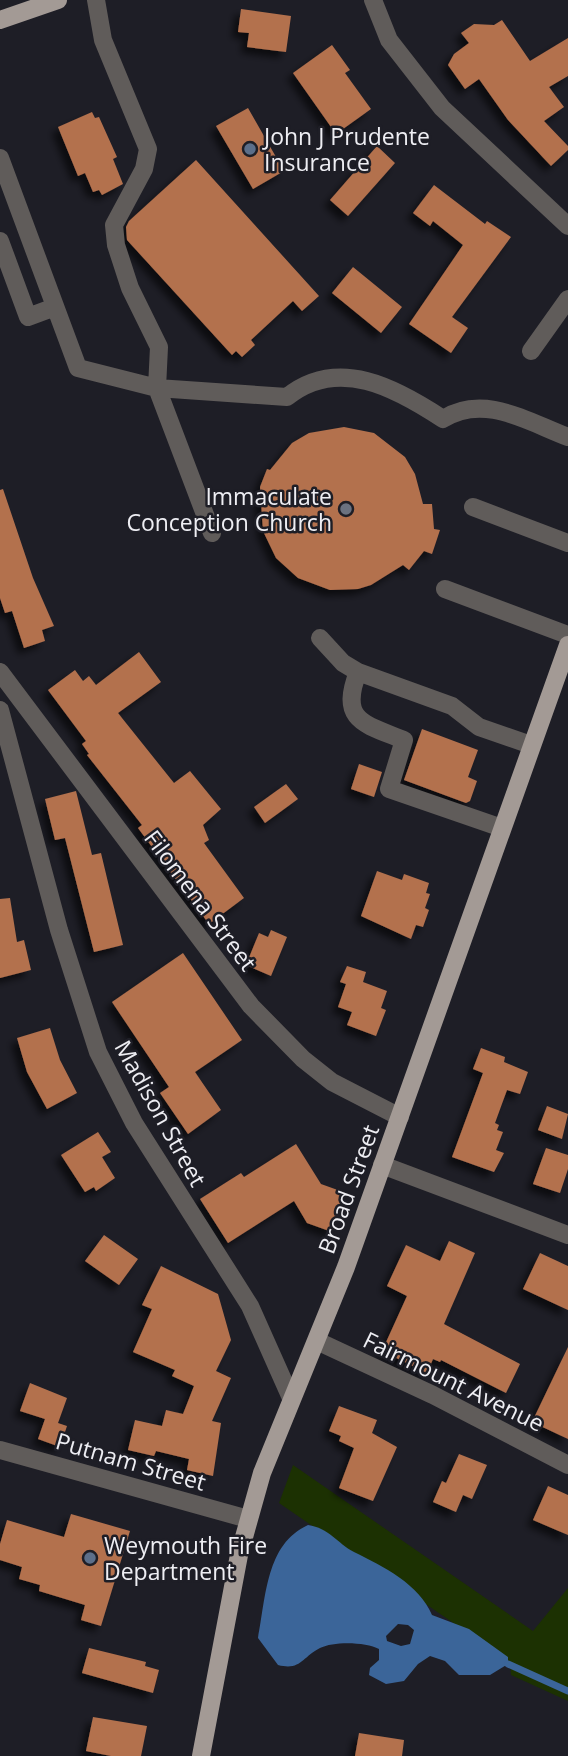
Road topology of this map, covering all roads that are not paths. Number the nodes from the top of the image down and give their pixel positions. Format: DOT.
graph roads {
  1 [pos="58,0"];
  2 [pos="96,0"];
  3 [pos="373,0"];
  4 [pos="1,18"];
  5 [pos="0,158"];
  6 [pos="568,226"];
  7 [pos="0,241"];
  8 [pos="568,299"];
  9 [pos="55,307"];
  10 [pos="531,351"];
  11 [pos="157,388"];
  12 [pos="568,438"];
  13 [pos="473,507"];
  14 [pos="212,533"];
  15 [pos="568,542"];
  16 [pos="445,589"];
  17 [pos="568,635"];
  18 [pos="320,638"];
  19 [pos="568,645"];
  20 [pos="0,672"];
  21 [pos="358,672"];
  22 [pos="0,710"];
  23 [pos="531,745"];
  24 [pos="502,828"];
  25 [pos="400,1117"];
  26 [pos="382,1165"];
  27 [pos="568,1235"];
  28 [pos="317,1341"];
  29 [pos="291,1398"];
  30 [pos="0,1450"];
  31 [pos="568,1465"];
  32 [pos="248,1519"];
  33 [pos="201,1756"];
  1 -- 4 [label="main road"];
  2 -- 11 [label="street"];
  3 -- 6 [label="street"];
  5 -- 9 [label="street"];
  7 -- 9 [label="street"];
  8 -- 10 [label="street"];
  9 -- 11 [label="street"];
  11 -- 12 [label="street"];
  11 -- 14 [label="street"];
  13 -- 15 [label="street"];
  16 -- 17 [label="street"];
  18 -- 21 [label="street"];
  19 -- 23 [label="main road, Broad Street"];
  20 -- 25 [label="street, Filomena Street"];
  21 -- 23 [label="street"];
  21 -- 24 [label="street"];
  22 -- 29 [label="street, Madison Street"];
  23 -- 24 [label="main road, Broad Street"];
  24 -- 25 [label="main road, Broad Street"];
  25 -- 26 [label="main road, Broad Street"];
  26 -- 27 [label="street"];
  26 -- 28 [label="main road, Broad Street"];
  28 -- 29 [label="main road, Broad Street"];
  28 -- 31 [label="street, Fairmount Avenue"];
  29 -- 32 [label="main road, Broad Street"];
  30 -- 32 [label="street, Putnam Street"];
  32 -- 33 [label="main road, Broad Street"];
}
